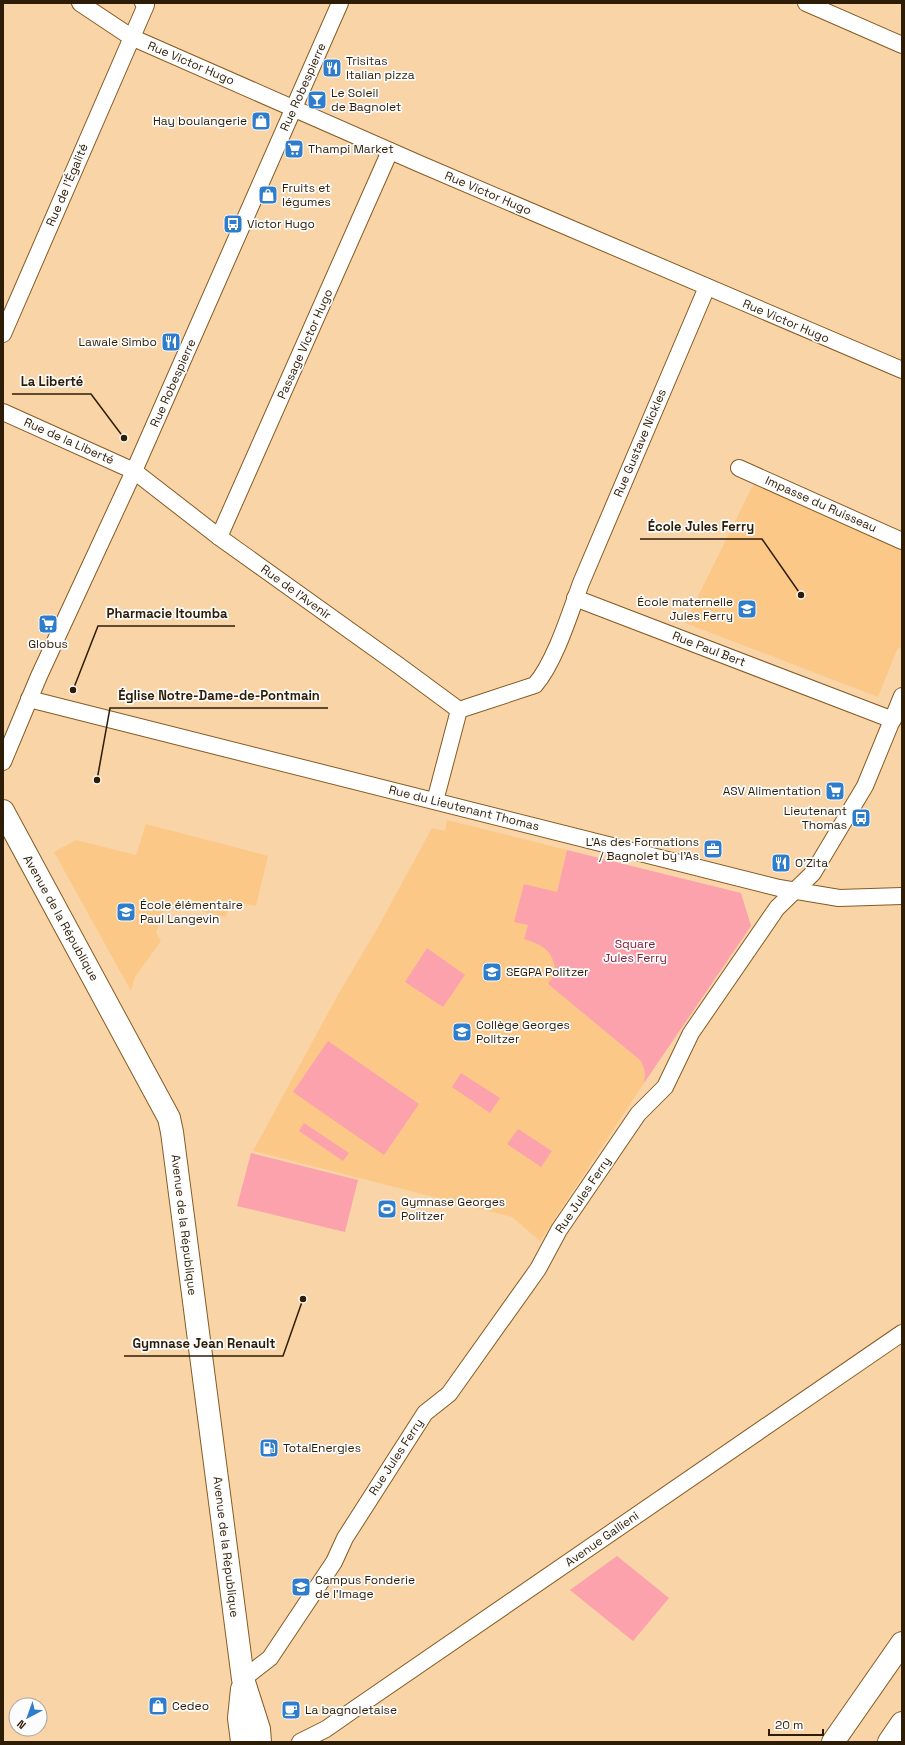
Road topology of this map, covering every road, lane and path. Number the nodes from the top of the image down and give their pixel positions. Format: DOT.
graph roads {
  1 [pos="80,3"];
  2 [pos="143,3"];
  3 [pos="340,3"];
  4 [pos="806,3"];
  5 [pos="131,37"];
  6 [pos="902,45"];
  7 [pos="294,108"];
  8 [pos="390,151"];
  9 [pos="707,287"];
  10 [pos="3,334"];
  11 [pos="902,370"];
  12 [pos="3,412"];
  13 [pos="740,468"];
  14 [pos="134,470"];
  15 [pos="219,537"];
  16 [pos="902,541"];
  17 [pos="575,598"];
  18 [pos="902,696"];
  19 [pos="30,699"];
  20 [pos="459,710"];
  21 [pos="893,720"];
  22 [pos="3,762"];
  23 [pos="435,801"];
  24 [pos="3,811"];
  25 [pos="795,891"];
  26 [pos="902,896"];
  27 [pos="902,1333"];
  28 [pos="902,1643"];
  29 [pos="243,1679"];
  30 [pos="902,1723"];
  31 [pos="242,1742"];
  32 [pos="260,1742"];
  33 [pos="300,1742"];
  34 [pos="833,1742"];
  35 [pos="888,1742"];
  1 -- 5 [label="street, Rue Victor Hugo"];
  2 -- 5 [label="street, Rue de l'Égalité"];
  3 -- 7 [label="street, Rue Robespierre"];
  4 -- 6 [label="street"];
  5 -- 7 [label="street, Rue Victor Hugo"];
  5 -- 10 [label="street, Rue de l'Égalité"];
  7 -- 8 [label="street, Rue Victor Hugo"];
  7 -- 14 [label="street, Rue Robespierre"];
  8 -- 9 [label="street, Rue Victor Hugo"];
  8 -- 15 [label="street, Passage Victor Hugo"];
  9 -- 11 [label="street, Rue Victor Hugo"];
  9 -- 17 [label="street, Rue Gustave Nickles"];
  12 -- 14 [label="street, Rue de la Liberté"];
  13 -- 16 [label="street, Impasse du Ruisseau"];
  14 -- 15 [label="street, Rue de l'Avenir"];
  14 -- 19 [label="street, Rue Robespierre"];
  15 -- 20 [label="street, Rue de l'Avenir"];
  17 -- 20 [label="street"];
  17 -- 21 [label="street, Rue Paul Bert"];
  18 -- 21 [label="street, Rue Jules Ferry"];
  19 -- 22 [label="street, Rue Robespierre"];
  19 -- 23 [label="street, Rue du Lieutenant Thomas"];
  20 -- 23 [label="street"];
  21 -- 25 [label="street, Rue Jules Ferry"];
  23 -- 25 [label="street, Rue du Lieutenant Thomas"];
  24 -- 29 [label="main road, Avenue de la République"];
  25 -- 26 [label="street, Rue du Lieutenant Thomas"];
  25 -- 29 [label="street, Rue Jules Ferry"];
  27 -- 33 [label="street, Avenue Gallieni"];
  28 -- 34 [label="main road"];
  29 -- 31 [label="main road, Avenue de la République"];
  29 -- 32 [label="main road, Avenue de la République"];
  30 -- 35 [label="main road"];
}
